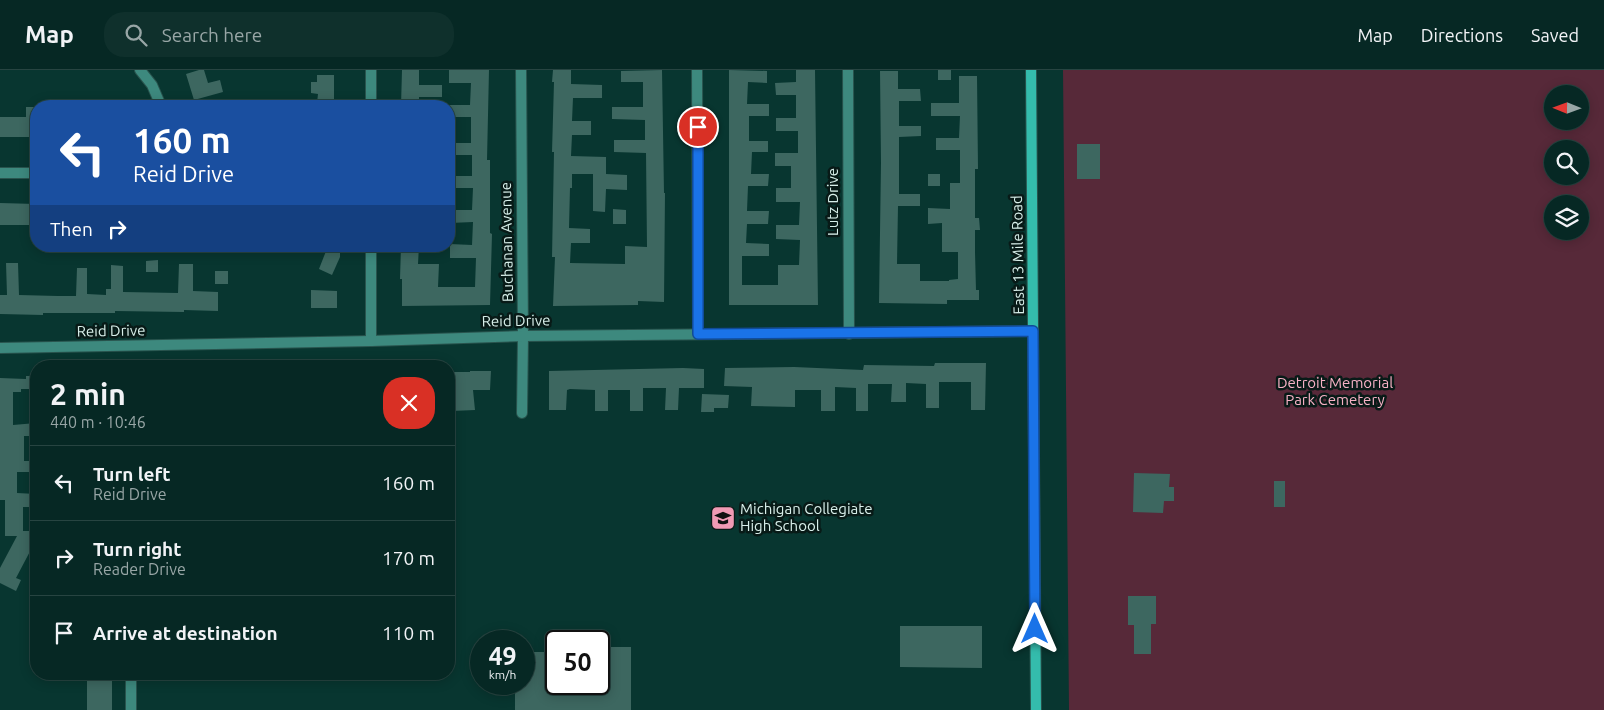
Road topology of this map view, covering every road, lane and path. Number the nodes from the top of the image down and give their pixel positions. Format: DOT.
graph roads {
  1 [pos="140,70"];
  2 [pos="371,70"];
  3 [pos="520,70"];
  4 [pos="698,70"];
  5 [pos="848,70"];
  6 [pos="1031,70"];
  7 [pos="158,100"];
  8 [pos="371,100"];
  9 [pos="0,173"];
  10 [pos="30,173"];
  11 [pos="371,252"];
  12 [pos="1033,331"];
  13 [pos="698,334"];
  14 [pos="848,334"];
  15 [pos="523,336"];
  16 [pos="371,341"];
  17 [pos="0,348"];
  18 [pos="522,413"];
  19 [pos="131,680"];
  20 [pos="131,710"];
  21 [pos="1036,710"];
  1 -- 7 [label="street"];
  2 -- 8 [label="street"];
  3 -- 15 [label="street, Buchanan Avenue"];
  4 -- 13 [label="street"];
  5 -- 14 [label="street, Lutz Drive"];
  6 -- 12 [label="main road, East 13 Mile Road"];
  9 -- 10 [label="street"];
  11 -- 16 [label="street"];
  12 -- 14 [label="street, Reid Drive"];
  12 -- 21 [label="main road, East 13 Mile Road"];
  13 -- 14 [label="street, Reid Drive"];
  13 -- 15 [label="street, Reid Drive"];
  15 -- 16 [label="street, Reid Drive"];
  15 -- 18 [label="street, Buchanan Avenue"];
  16 -- 17 [label="street, Reid Drive"];
  19 -- 20 [label="street"];
}
